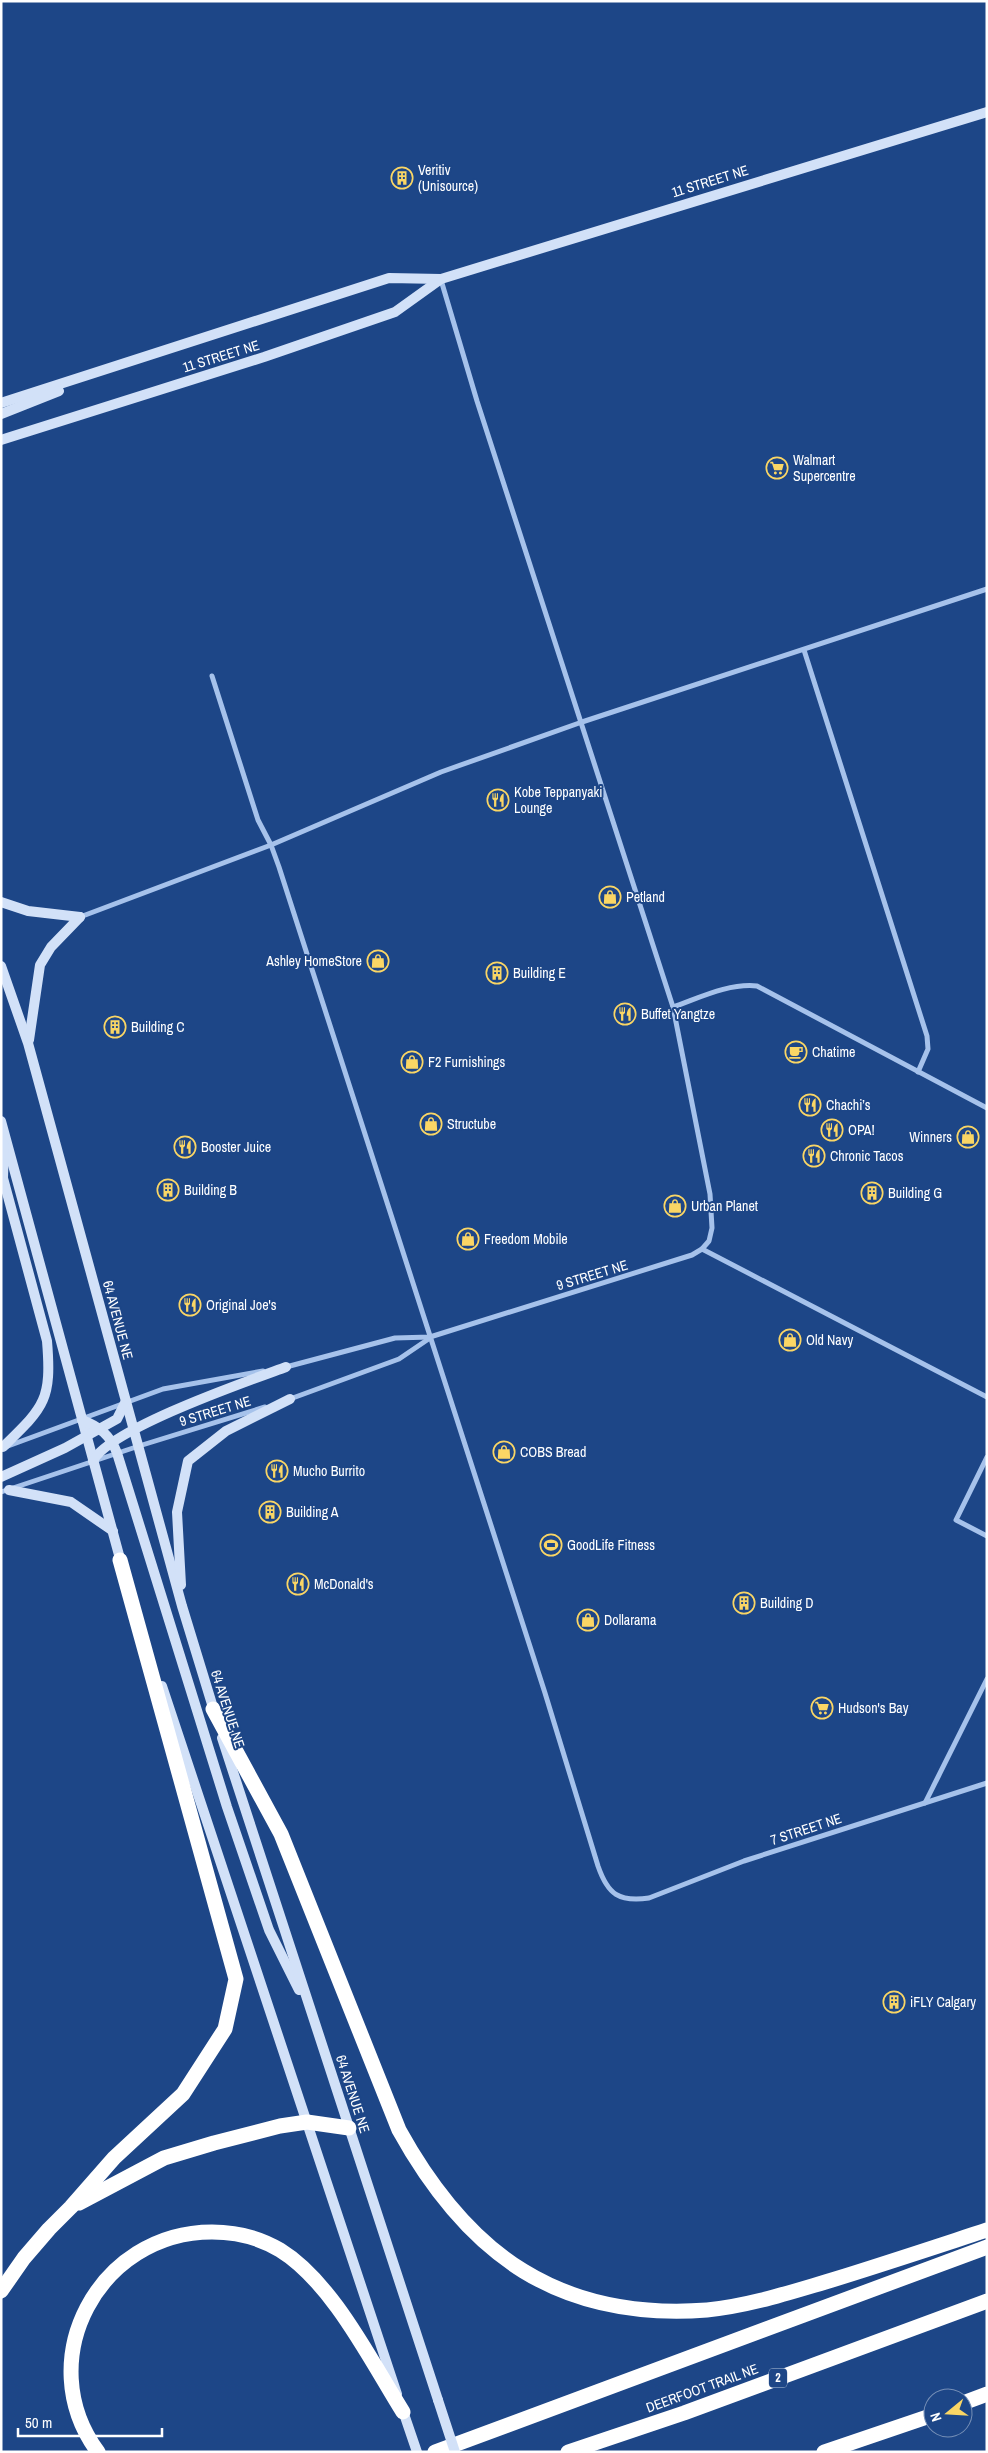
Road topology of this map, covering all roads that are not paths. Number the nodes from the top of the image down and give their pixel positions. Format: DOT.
graph roads {
  1 [pos="987,112"];
  2 [pos="441,279"];
  3 [pos="146,357"];
  4 [pos="1,403"];
  5 [pos="1,414"];
  6 [pos="1,440"];
  7 [pos="987,590"];
  8 [pos="804,650"];
  9 [pos="212,676"];
  10 [pos="582,722"];
  11 [pos="271,845"];
  12 [pos="1,902"];
  13 [pos="80,917"];
  14 [pos="1,966"];
  15 [pos="673,1007"];
  16 [pos="28,1044"];
  17 [pos="918,1072"];
  18 [pos="987,1108"];
  19 [pos="1,1121"];
  20 [pos="4,1134"];
  21 [pos="702,1250"];
  22 [pos="430,1337"];
  23 [pos="286,1367"];
  24 [pos="987,1397"];
  25 [pos="290,1399"];
  26 [pos="126,1401"];
  27 [pos="82,1420"];
  28 [pos="101,1428"];
  29 [pos="135,1431"];
  30 [pos="86,1436"];
  31 [pos="113,1443"];
  32 [pos="139,1446"];
  33 [pos="2,1448"];
  34 [pos="117,1453"];
  35 [pos="987,1457"];
  36 [pos="93,1461"];
  37 [pos="1,1477"];
  38 [pos="5,1491"];
  39 [pos="113,1530"];
  40 [pos="987,1536"];
  41 [pos="120,1560"];
  42 [pos="182,1606"];
  43 [pos="987,1679"];
  44 [pos="213,1709"];
  45 [pos="987,1783"];
  46 [pos="925,1802"];
  47 [pos="314,2020"];
  48 [pos="307,2122"];
  49 [pos="349,2128"];
  50 [pos="71,2207"];
  51 [pos="987,2230"];
  52 [pos="987,2247"];
  53 [pos="1,2291"];
  54 [pos="987,2301"];
  55 [pos="987,2394"];
  56 [pos="973,2399"];
  57 [pos="404,2412"];
  58 [pos="923,2418"];
  59 [pos="98,2452"];
  60 [pos="417,2452"];
  61 [pos="435,2452"];
  62 [pos="455,2452"];
  63 [pos="568,2452"];
  64 [pos="824,2452"];
  1 -- 2 [label="street, 11 STREET NE"];
  2 -- 3 [label="street, 11 STREET NE"];
  2 -- 6 [label="street, 11 STREET NE"];
  2 -- 10 [label="street"];
  3 -- 4 [label="street, 11 STREET NE"];
  3 -- 5 [label="street"];
  7 -- 8 [label="street"];
  8 -- 10 [label="street"];
  8 -- 17 [label="street"];
  9 -- 11 [label="street"];
  10 -- 11 [label="street"];
  10 -- 15 [label="street"];
  11 -- 13 [label="street"];
  11 -- 22 [label="street"];
  12 -- 13 [label="street"];
  13 -- 16 [label="street"];
  14 -- 16 [label="street, 64 AVENUE NE"];
  15 -- 17 [label="street"];
  15 -- 21 [label="street"];
  16 -- 26 [label="street, 64 AVENUE NE"];
  17 -- 18 [label="street"];
  19 -- 20 [label="street"];
  20 -- 27 [label="street"];
  20 -- 33 [label="street"];
  21 -- 22 [label="street, 9 STREET NE"];
  21 -- 24 [label="street"];
  22 -- 23 [label="street, 9 STREET NE"];
  22 -- 25 [label="street, 9 STREET NE"];
  22 -- 46 [label="street, 7 STREET NE"];
  23 -- 26 [label="street, 9 STREET NE"];
  23 -- 29 [label="street"];
  25 -- 32 [label="street, 9 STREET NE"];
  25 -- 42 [label="street"];
  26 -- 27 [label="street, 9 STREET NE"];
  26 -- 28 [label="street"];
  26 -- 29 [label="street, 64 AVENUE NE"];
  27 -- 28 [label="street"];
  27 -- 30 [label="street"];
  27 -- 33 [label="street, 9 STREET NE"];
  28 -- 30 [label="street"];
  28 -- 31 [label="street"];
  29 -- 31 [label="street"];
  29 -- 32 [label="street, 64 AVENUE NE"];
  30 -- 36 [label="street"];
  30 -- 37 [label="street"];
  31 -- 34 [label="street"];
  31 -- 36 [label="street"];
  32 -- 34 [label="street, 9 STREET NE"];
  32 -- 42 [label="street, 64 AVENUE NE"];
  34 -- 36 [label="street, 9 STREET NE"];
  34 -- 47 [label="street"];
  35 -- 40 [label="street"];
  36 -- 38 [label="street, 9 STREET NE"];
  36 -- 39 [label="street"];
  38 -- 39 [label="street"];
  39 -- 41 [label="street"];
  41 -- 48 [label="street"];
  41 -- 50 [label="highway"];
  42 -- 44 [label="street, 64 AVENUE NE"];
  43 -- 46 [label="street"];
  44 -- 47 [label="street, 64 AVENUE NE"];
  44 -- 51 [label="highway"];
  45 -- 46 [label="street, 7 STREET NE"];
  47 -- 49 [label="street, 64 AVENUE NE"];
  48 -- 49 [label="highway"];
  48 -- 50 [label="highway"];
  48 -- 57 [label="street"];
  49 -- 62 [label="street, 64 AVENUE NE, bridge"];
  50 -- 53 [label="highway"];
  52 -- 61 [label="highway"];
  54 -- 63 [label="highway, DEERFOOT TRAIL NE / 2"];
  55 -- 56 [label="highway"];
  57 -- 59 [label="highway"];
  57 -- 60 [label="street"];
  58 -- 64 [label="highway"];
}
